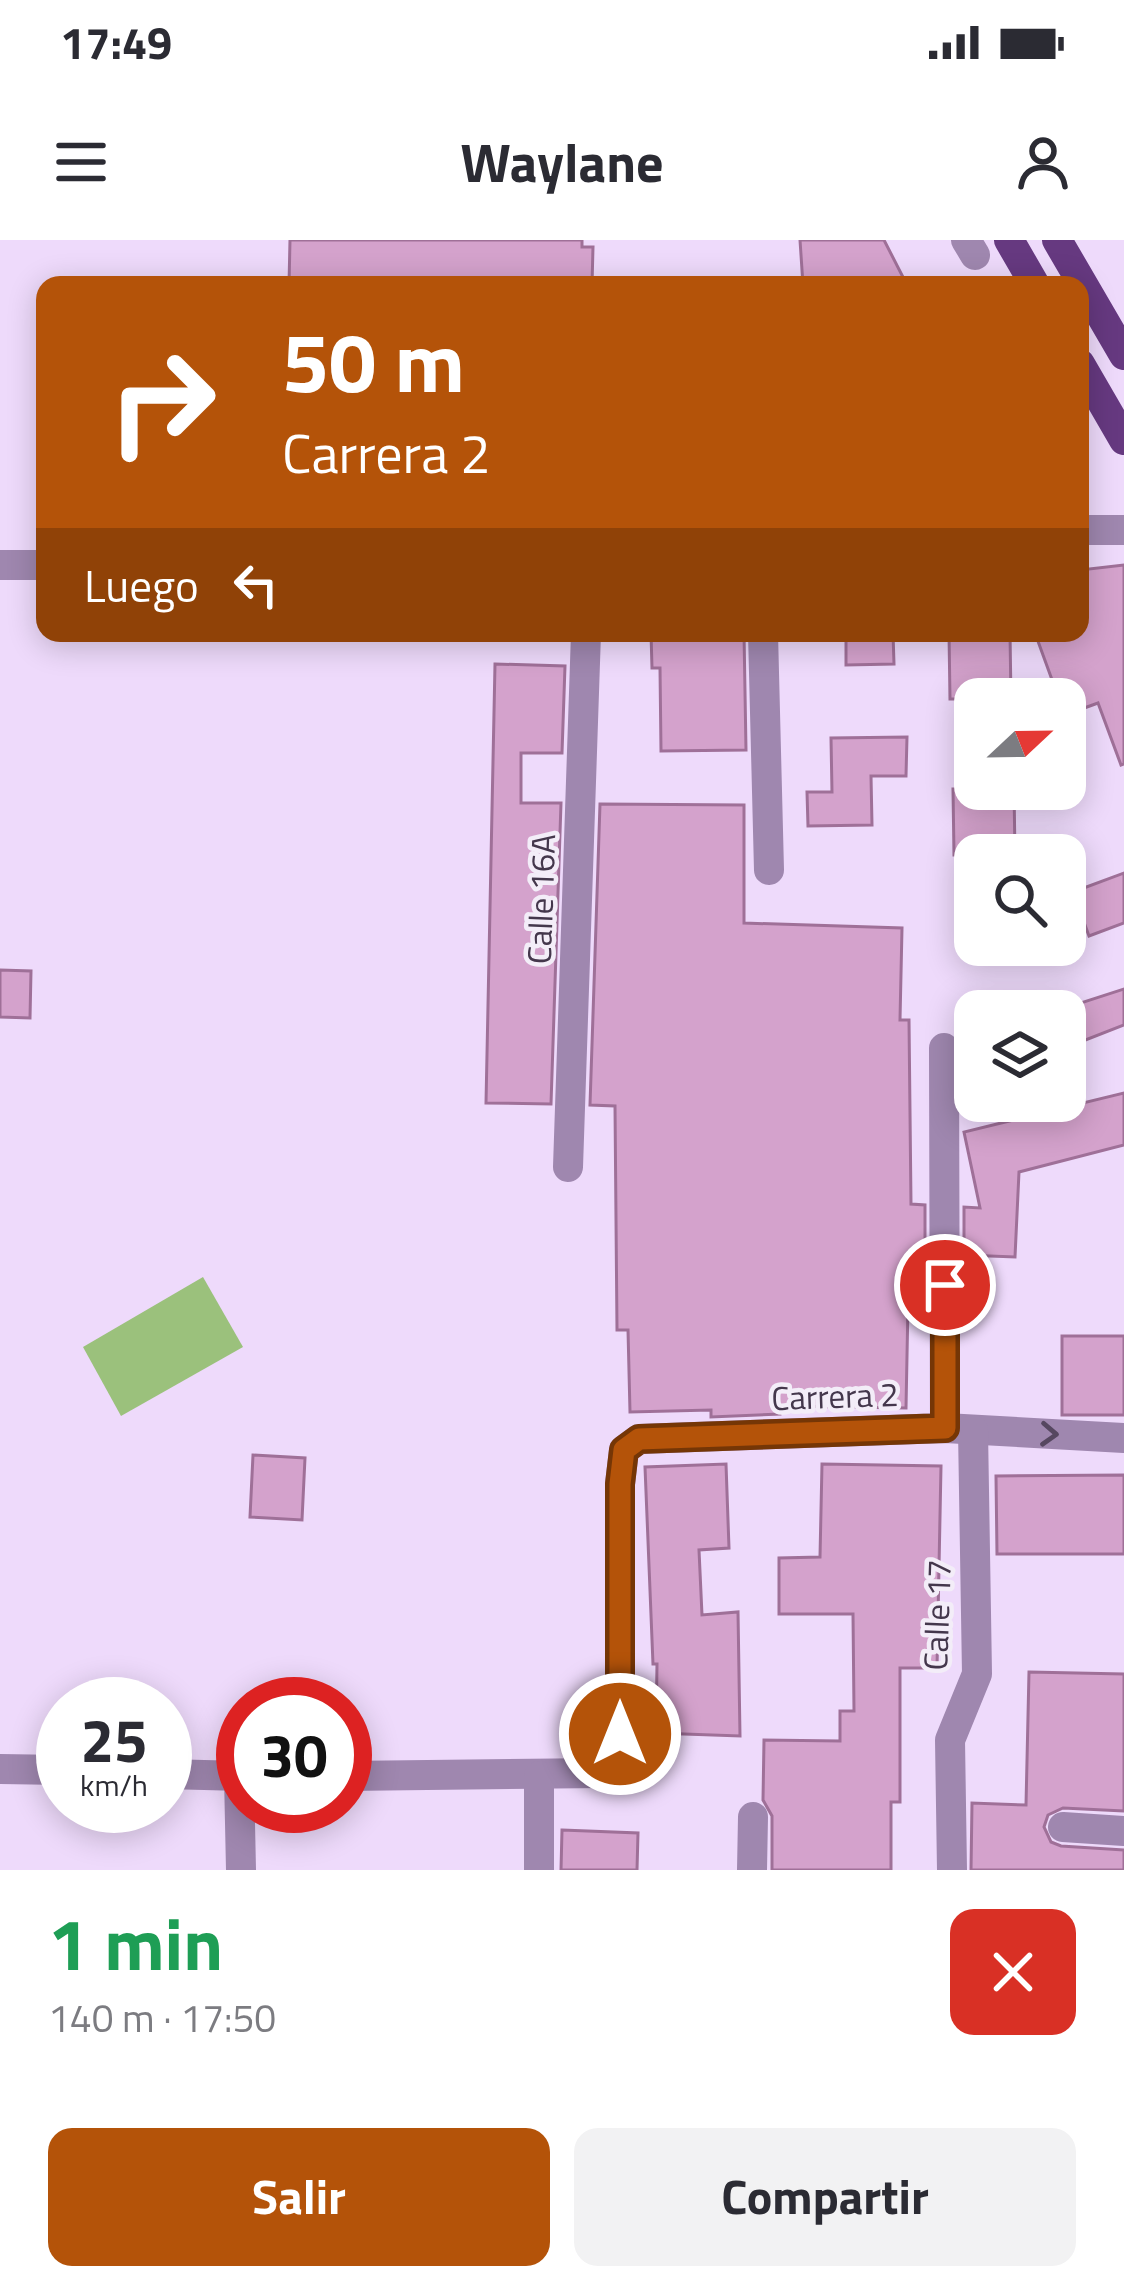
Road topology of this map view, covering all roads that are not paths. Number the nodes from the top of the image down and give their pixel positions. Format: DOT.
graph roads {
  1 [pos="1009,240"];
  2 [pos="1057,240"];
  3 [pos="1030,276"];
  4 [pos="1078,276"];
  5 [pos="1089,295"];
  6 [pos="1124,355"];
  7 [pos="1089,380"];
  8 [pos="1124,440"];
  9 [pos="1089,530"];
  10 [pos="1124,530"];
  11 [pos="4,559"];
  12 [pos="36,564"];
  13 [pos="586,642"];
  14 [pos="763,642"];
  15 [pos="769,870"];
  16 [pos="944,1048"];
  17 [pos="568,1167"];
  18 [pos="959,1429"];
  19 [pos="1124,1438"];
  20 [pos="36,1763"];
  21 [pos="0,1769"];
  22 [pos="372,1776"];
  23 [pos="539,1776"];
  24 [pos="753,1817"];
  25 [pos="1063,1827"];
  26 [pos="1124,1831"];
  27 [pos="241,1833"];
  28 [pos="241,1870"];
  29 [pos="539,1870"];
  30 [pos="752,1870"];
  31 [pos="952,1870"];
  1 -- 3 [label="main road"];
  2 -- 4 [label="main road"];
  5 -- 6 [label="main road"];
  7 -- 8 [label="main road"];
  9 -- 10 [label="street"];
  11 -- 12 [label="street"];
  13 -- 17 [label="street, Calle 16A"];
  14 -- 15 [label="street"];
  16 -- 18 [label="street, Calle 17"];
  18 -- 19 [label="street, Carrera 2, one-way"];
  18 -- 23 [label="street, Carrera 2"];
  18 -- 31 [label="street, Calle 17"];
  20 -- 21 [label="street"];
  22 -- 23 [label="street"];
  23 -- 29 [label="street"];
  24 -- 30 [label="street"];
  25 -- 26 [label="street"];
  27 -- 28 [label="street"];
}
